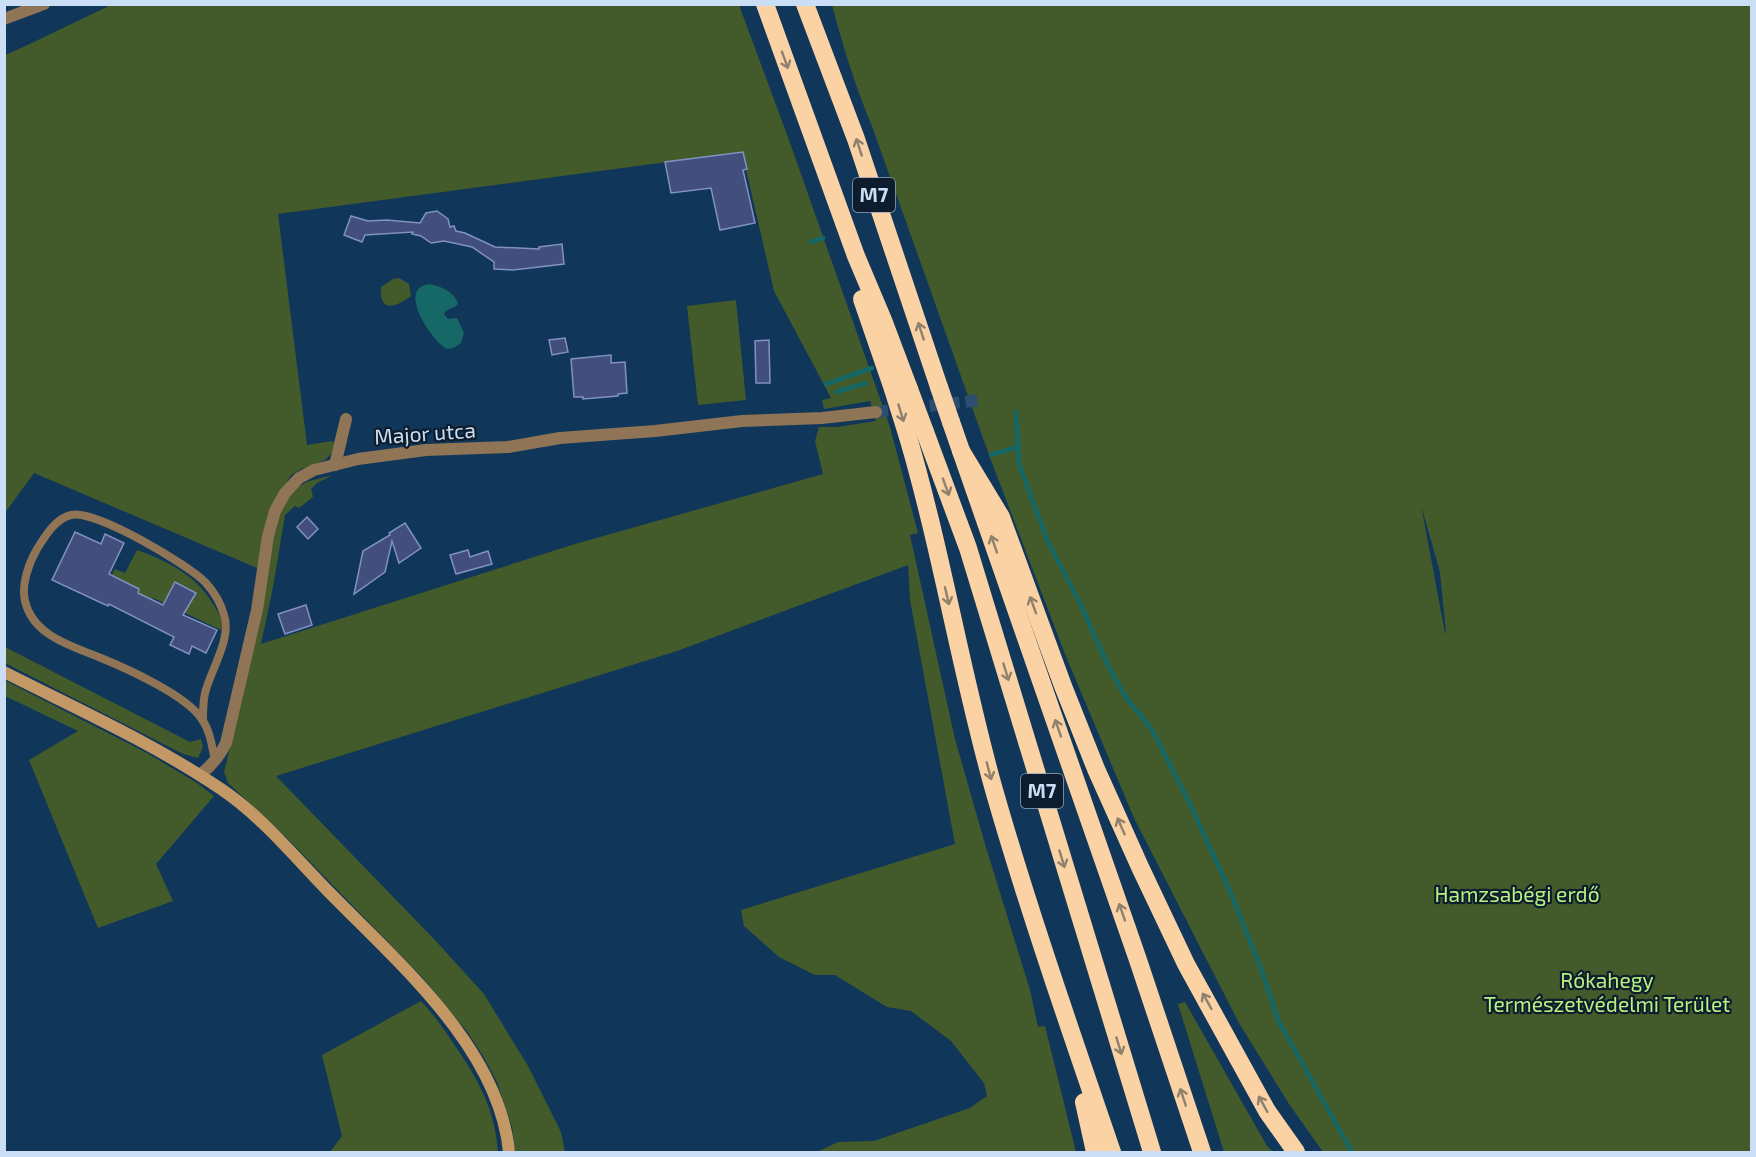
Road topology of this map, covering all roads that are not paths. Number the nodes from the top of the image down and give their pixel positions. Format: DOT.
graph roads {
  1 [pos="44,4"];
  2 [pos="765,4"];
  3 [pos="805,4"];
  4 [pos="4,19"];
  5 [pos="876,412"];
  6 [pos="345,419"];
  7 [pos="917,435"];
  8 [pos="961,452"];
  9 [pos="335,465"];
  10 [pos="4,672"];
  11 [pos="203,720"];
  12 [pos="215,760"];
  13 [pos="200,775"];
  14 [pos="1039,935"];
  15 [pos="509,1152"];
  16 [pos="1095,1152"];
  17 [pos="1112,1152"];
  18 [pos="1152,1152"];
  19 [pos="1202,1152"];
  20 [pos="1296,1152"];
  1 -- 4 [label="street"];
  2 -- 7 [label="highway, M7, one-way, bridge"];
  8 -- 3 [label="highway, M7, one-way, bridge"];
  5 -- 9 [label="street, Major utca"];
  6 -- 9 [label="street"];
  7 -- 14 [label="highway, one-way"];
  7 -- 18 [label="highway, M7, one-way"];
  19 -- 8 [label="highway, M7, one-way"];
  20 -- 8 [label="highway, one-way"];
  9 -- 12 [label="street, Major utca"];
  10 -- 13 [label="main road"];
  11 -- 11 [label="lane"];
  11 -- 12 [label="lane"];
  12 -- 13 [label="street, Major utca"];
  13 -- 15 [label="main road"];
  14 -- 16 [label="highway"];
  14 -- 17 [label="highway"];
}
